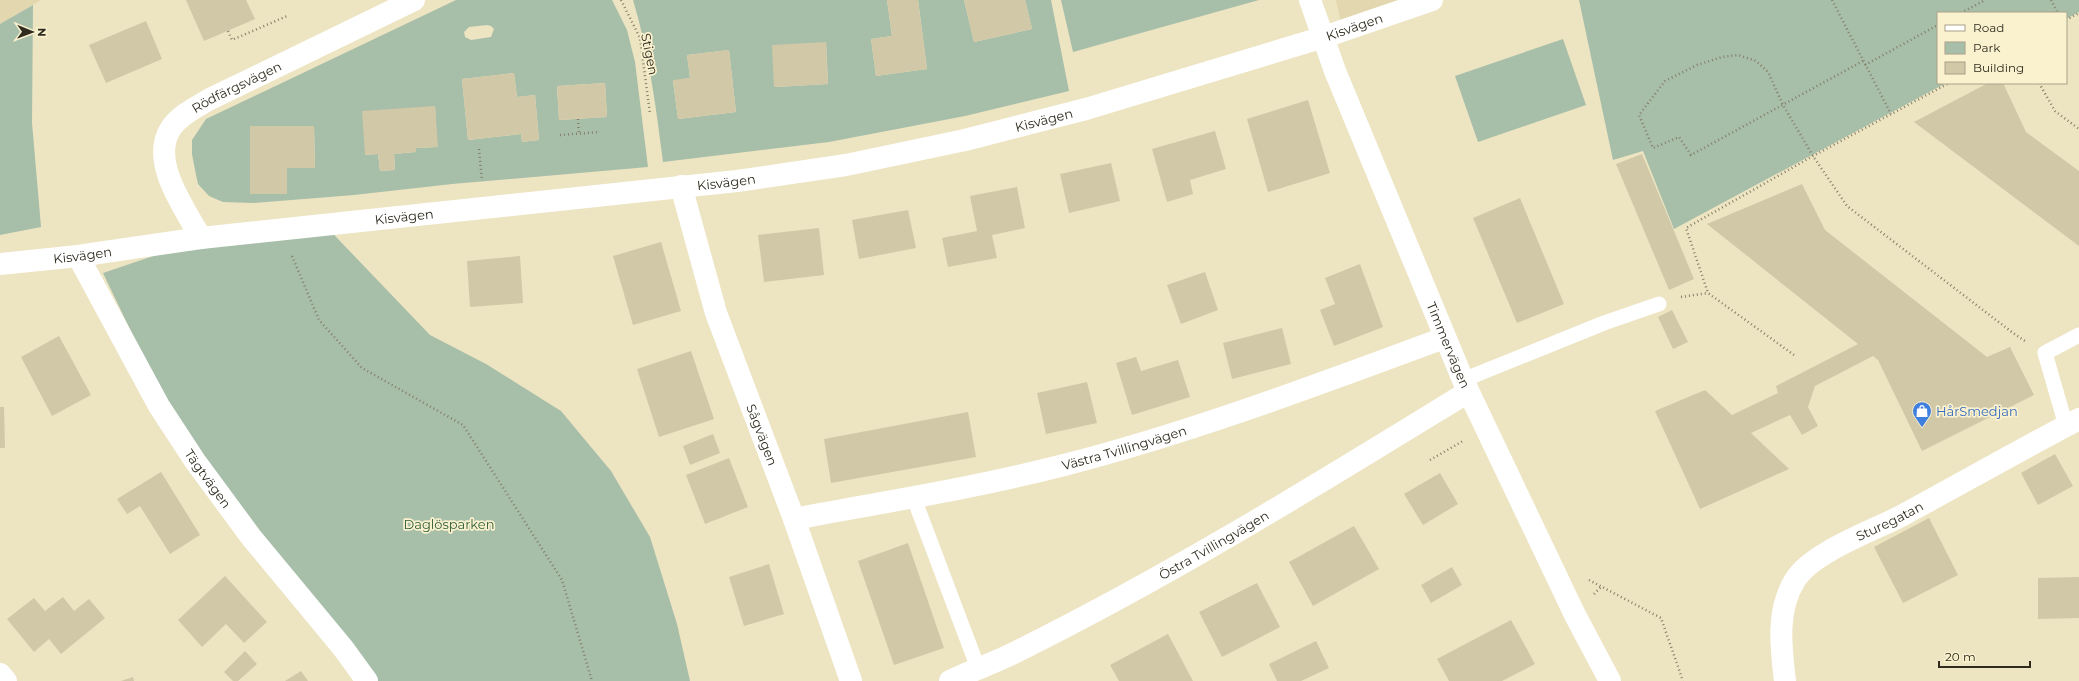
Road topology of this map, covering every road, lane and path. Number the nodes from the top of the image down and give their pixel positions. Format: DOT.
graph roads {
  1 [pos="414,0"];
  2 [pos="621,0"];
  3 [pos="1310,0"];
  4 [pos="1432,0"];
  5 [pos="1832,0"];
  6 [pos="1985,0"];
  7 [pos="2051,0"];
  8 [pos="1963,12"];
  9 [pos="2057,12"];
  10 [pos="2079,13"];
  11 [pos="287,16"];
  12 [pos="2067,19"];
  13 [pos="1937,26"];
  14 [pos="228,31"];
  15 [pos="1324,37"];
  16 [pos="1864,61"];
  17 [pos="1865,65"];
  18 [pos="1947,84"];
  19 [pos="2040,84"];
  20 [pos="1783,105"];
  21 [pos="650,114"];
  22 [pos="1891,114"];
  23 [pos="578,119"];
  24 [pos="2079,129"];
  25 [pos="600,132"];
  26 [pos="579,134"];
  27 [pos="560,135"];
  28 [pos="479,149"];
  29 [pos="1813,156"];
  30 [pos="682,186"];
  31 [pos="484,207"];
  32 [pos="280,229"];
  33 [pos="201,238"];
  34 [pos="78,256"];
  35 [pos="0,264"];
  36 [pos="1659,304"];
  37 [pos="2079,335"];
  38 [pos="1444,338"];
  39 [pos="2044,353"];
  40 [pos="1794,355"];
  41 [pos="1466,386"];
  42 [pos="2073,422"];
  43 [pos="1469,438"];
  44 [pos="1430,460"];
  45 [pos="913,496"];
  46 [pos="794,519"];
  47 [pos="1605,590"];
  48 [pos="978,668"];
  49 [pos="0,674"];
  50 [pos="6,681"];
  51 [pos="367,681"];
  52 [pos="592,681"];
  53 [pos="851,681"];
  54 [pos="950,681"];
  55 [pos="1610,681"];
  56 [pos="1683,681"];
  57 [pos="1785,681"];
  1 -- 33 [label="street, Rödfärgsvägen"];
  2 -- 21 [label="path, Stigen"];
  3 -- 15 [label="street, Timmervägen"];
  4 -- 15 [label="street, Kisvägen"];
  5 -- 16 [label="path"];
  6 -- 8 [label="path"];
  7 -- 9 [label="path"];
  10 -- 12 [label="path"];
  11 -- 14 [label="path"];
  13 -- 17 [label="path"];
  15 -- 30 [label="street, Kisvägen"];
  15 -- 38 [label="street, Timmervägen"];
  16 -- 17 [label="path"];
  16 -- 20 [label="path"];
  17 -- 22 [label="path"];
  18 -- 22 [label="path"];
  19 -- 24 [label="path"];
  20 -- 20 [label="path"];
  20 -- 29 [label="path"];
  22 -- 29 [label="path"];
  23 -- 26 [label="path"];
  25 -- 26 [label="path"];
  26 -- 27 [label="path"];
  28 -- 31 [label="path"];
  29 -- 39 [label="path"];
  29 -- 40 [label="path"];
  30 -- 31 [label="street, Kisvägen"];
  30 -- 46 [label="street, Sågvägen"];
  31 -- 32 [label="street, Kisvägen"];
  32 -- 33 [label="street, Kisvägen"];
  32 -- 52 [label="path"];
  33 -- 34 [label="street, Kisvägen"];
  34 -- 35 [label="street, Kisvägen"];
  34 -- 51 [label="street, Tägtvägen"];
  36 -- 41 [label="lane"];
  37 -- 39 [label="lane"];
  38 -- 41 [label="street, Timmervägen"];
  38 -- 45 [label="street, Västra Tvillingvägen"];
  39 -- 42 [label="lane"];
  41 -- 48 [label="street, Östra Tvillingvägen"];
  41 -- 55 [label="street, Timmervägen"];
  42 -- 57 [label="street, Sturegatan"];
  43 -- 44 [label="path"];
  45 -- 46 [label="street, Västra Tvillingvägen"];
  45 -- 48 [label="lane"];
  46 -- 53 [label="street, Sågvägen"];
  47 -- 56 [label="path"];
  48 -- 54 [label="street, Östra Tvillingvägen"];
  49 -- 50 [label="street"];
}
